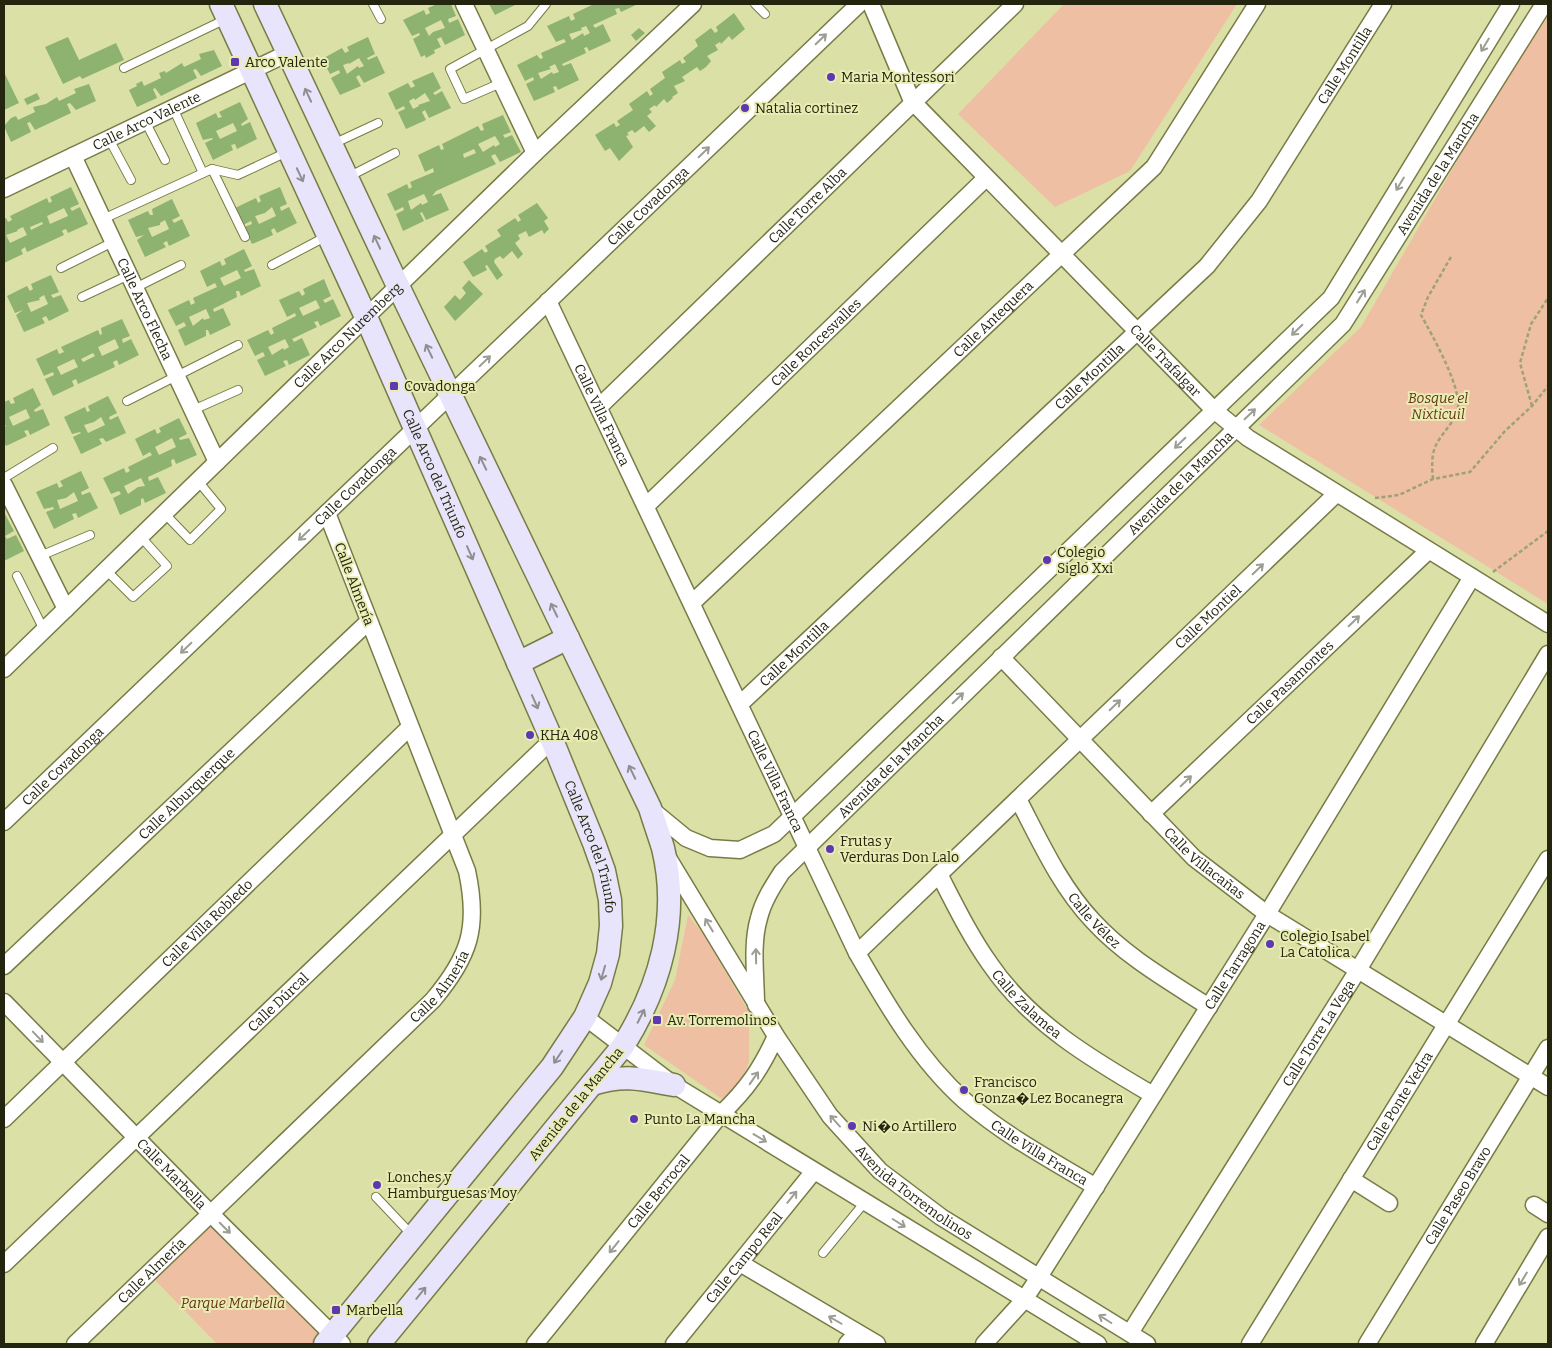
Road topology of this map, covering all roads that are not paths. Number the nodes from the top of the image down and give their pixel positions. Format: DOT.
graph roads {
  1 [pos="373,4"];
  2 [pos="464,4"];
  3 [pos="546,4"];
  4 [pos="693,4"];
  5 [pos="755,4"];
  6 [pos="858,4"];
  7 [pos="871,4"];
  8 [pos="1015,4"];
  9 [pos="1257,4"];
  10 [pos="1383,4"];
  11 [pos="1510,4"];
  12 [pos="1544,4"];
  13 [pos="268,5"];
  14 [pos="224,11"];
  15 [pos="765,14"];
  16 [pos="382,19"];
  17 [pos="485,48"];
  18 [pos="288,53"];
  19 [pos="124,68"];
  20 [pos="252,70"];
  21 [pos="501,83"];
  22 [pos="912,101"];
  23 [pos="173,108"];
  24 [pos="145,121"];
  25 [pos="378,123"];
  26 [pos="109,138"];
  27 [pos="331,145"];
  28 [pos="289,151"];
  29 [pos="395,153"];
  30 [pos="535,153"];
  31 [pos="73,156"];
  32 [pos="165,160"];
  33 [pos="212,169"];
  34 [pos="203,173"];
  35 [pos="346,178"];
  36 [pos="986,178"];
  37 [pos="131,180"];
  38 [pos="4,189"];
  39 [pos="103,219"];
  40 [pos="328,235"];
  41 [pos="245,237"];
  42 [pos="114,242"];
  43 [pos="1061,254"];
  44 [pos="181,265"];
  45 [pos="272,265"];
  46 [pos="61,268"];
  47 [pos="132,281"];
  48 [pos="398,286"];
  49 [pos="82,297"];
  50 [pos="548,301"];
  51 [pos="366,317"];
  52 [pos="1138,331"];
  53 [pos="238,345"];
  54 [pos="177,376"];
  55 [pos="238,390"];
  56 [pos="450,395"];
  57 [pos="127,401"];
  58 [pos="599,407"];
  59 [pos="192,410"];
  60 [pos="1214,410"];
  61 [pos="1235,428"];
  62 [pos="415,429"];
  63 [pos="52,448"];
  64 [pos="217,462"];
  65 [pos="4,478"];
  66 [pos="198,481"];
  67 [pos="6,492"];
  68 [pos="1342,498"];
  69 [pos="646,506"];
  70 [pos="164,513"];
  71 [pos="327,513"];
  72 [pos="90,535"];
  73 [pos="140,536"];
  74 [pos="1428,550"];
  75 [pos="40,556"];
  76 [pos="106,570"];
  77 [pos="17,576"];
  78 [pos="1472,577"];
  79 [pos="692,603"];
  80 [pos="66,608"];
  81 [pos="368,622"];
  82 [pos="1548,624"];
  83 [pos="44,630"];
  84 [pos="568,638"];
  85 [pos="1548,654"];
  86 [pos="1001,657"];
  87 [pos="518,663"];
  88 [pos="4,669"];
  89 [pos="740,704"];
  90 [pos="410,727"];
  91 [pos="1080,739"];
  92 [pos="552,740"];
  93 [pos="1018,799"];
  94 [pos="650,808"];
  95 [pos="1151,814"];
  96 [pos="794,816"];
  97 [pos="4,822"];
  98 [pos="452,835"];
  99 [pos="807,846"];
  100 [pos="663,849"];
  101 [pos="1548,859"];
  102 [pos="939,874"];
  103 [pos="1267,914"];
  104 [pos="857,953"];
  105 [pos="4,966"];
  106 [pos="1358,970"];
  107 [pos="4,1002"];
  108 [pos="756,1005"];
  109 [pos="1209,1007"];
  110 [pos="585,1016"];
  111 [pos="1446,1025"];
  112 [pos="776,1036"];
  113 [pos="623,1046"];
  114 [pos="1548,1048"];
  115 [pos="62,1062"];
  116 [pos="1531,1076"];
  117 [pos="592,1084"];
  118 [pos="674,1085"];
  119 [pos="1548,1087"];
  120 [pos="1154,1095"];
  121 [pos="721,1114"];
  122 [pos="4,1119"];
  123 [pos="135,1137"];
  124 [pos="814,1170"];
  125 [pos="1351,1179"];
  126 [pos="1096,1188"];
  127 [pos="376,1197"];
  128 [pos="865,1202"];
  129 [pos="1390,1203"];
  130 [pos="1534,1205"];
  131 [pos="210,1213"];
  132 [pos="1548,1214"];
  133 [pos="413,1236"];
  134 [pos="1548,1237"];
  135 [pos="822,1253"];
  136 [pos="740,1263"];
  137 [pos="4,1264"];
  138 [pos="1039,1278"];
  139 [pos="1024,1300"];
  140 [pos="1130,1334"];
  141 [pos="852,1339"];
  142 [pos="333,1341"];
  143 [pos="75,1344"];
  144 [pos="378,1344"];
  145 [pos="536,1344"];
  146 [pos="674,1344"];
  147 [pos="877,1344"];
  148 [pos="984,1344"];
  149 [pos="1098,1344"];
  150 [pos="1147,1344"];
  151 [pos="1250,1344"];
  152 [pos="1366,1344"];
  153 [pos="1484,1344"];
  1 -- 16 [label="lane"];
  2 -- 17 [label="street"];
  3 -- 17 [label="lane"];
  4 -- 30 [label="street, Calle Arco Nuremberg"];
  5 -- 15 [label="lane"];
  50 -- 6 [label="street, Calle Covadonga, one-way"];
  7 -- 22 [label="street, Calle Trafalgar"];
  8 -- 22 [label="street, Calle Torre Alba"];
  9 -- 43 [label="street, Calle Antequera"];
  10 -- 52 [label="street, Calle Montilla"];
  11 -- 60 [label="street, Avenida de la Mancha, one-way"];
  61 -- 12 [label="street, Avenida de la Mancha, one-way"];
  13 -- 18 [label="street"];
  14 -- 19 [label="lane"];
  14 -- 20 [label="street, Calle Arco del Triunfo"];
  17 -- 21 [label="street"];
  17 -- 21 [label="lane"];
  18 -- 20 [label="street, Calle Arco Valente"];
  27 -- 18 [label="street, one-way"];
  20 -- 23 [label="street, Calle Arco Valente"];
  20 -- 28 [label="street, Calle Arco del Triunfo"];
  21 -- 30 [label="street"];
  22 -- 36 [label="street, Calle Trafalgar"];
  22 -- 58 [label="street, Calle Torre Alba"];
  23 -- 24 [label="street, Calle Arco Valente"];
  23 -- 34 [label="lane"];
  24 -- 26 [label="street, Calle Arco Valente"];
  24 -- 32 [label="lane"];
  25 -- 27 [label="lane"];
  26 -- 31 [label="street, Calle Arco Valente"];
  26 -- 37 [label="lane"];
  27 -- 35 [label="street"];
  28 -- 33 [label="lane"];
  28 -- 40 [label="street, Calle Arco del Triunfo, one-way"];
  29 -- 35 [label="lane"];
  30 -- 48 [label="street, Calle Arco Nuremberg"];
  31 -- 38 [label="street, Calle Arco Valente"];
  31 -- 39 [label="street, Calle Arco Flecha"];
  33 -- 34 [label="lane"];
  33 -- 41 [label="lane"];
  34 -- 39 [label="lane"];
  48 -- 35 [label="street, one-way"];
  36 -- 43 [label="street, Calle Trafalgar"];
  36 -- 69 [label="street, Calle Roncesvalles"];
  39 -- 42 [label="street, Calle Arco Flecha"];
  40 -- 45 [label="lane"];
  40 -- 51 [label="street, Calle Arco del Triunfo"];
  42 -- 46 [label="lane"];
  42 -- 47 [label="street, Calle Arco Flecha"];
  43 -- 52 [label="street, Calle Trafalgar"];
  43 -- 79 [label="street, Calle Antequera"];
  44 -- 47 [label="lane"];
  47 -- 49 [label="lane"];
  47 -- 54 [label="street, Calle Arco Flecha"];
  48 -- 51 [label="street, Calle Arco Nuremberg"];
  56 -- 48 [label="street, one-way"];
  56 -- 50 [label="street, Calle Covadonga, one-way"];
  50 -- 58 [label="street, Calle Villa Franca"];
  51 -- 62 [label="street, Calle Arco del Triunfo"];
  51 -- 64 [label="street, Calle Arco Nuremberg"];
  52 -- 60 [label="street, Calle Trafalgar"];
  52 -- 89 [label="street, Calle Montilla"];
  53 -- 54 [label="lane"];
  54 -- 57 [label="lane"];
  54 -- 59 [label="street, Calle Arco Flecha"];
  55 -- 59 [label="lane"];
  56 -- 62 [label="street, Calle Covadonga"];
  84 -- 56 [label="street, one-way"];
  58 -- 69 [label="street, Calle Villa Franca"];
  59 -- 64 [label="street, Calle Arco Flecha"];
  60 -- 61 [label="street, Calle Trafalgar"];
  60 -- 96 [label="street, Avenida de la Mancha, one-way"];
  61 -- 68 [label="street, Calle Trafalgar"];
  61 -- 86 [label="street, Avenida de la Mancha"];
  62 -- 71 [label="street, Calle Covadonga"];
  62 -- 87 [label="street, Calle Arco del Triunfo, one-way"];
  63 -- 65 [label="lane"];
  64 -- 66 [label="street, Calle Arco Nuremberg"];
  66 -- 70 [label="street, Calle Arco Nuremberg"];
  66 -- 70 [label="lane"];
  67 -- 75 [label="street"];
  68 -- 74 [label="street, Calle Trafalgar"];
  91 -- 68 [label="street, Calle Montiel, one-way"];
  69 -- 79 [label="street, Calle Villa Franca"];
  70 -- 73 [label="street, Calle Arco Nuremberg"];
  71 -- 81 [label="street, Calle Almería"];
  71 -- 97 [label="street, Calle Covadonga, one-way"];
  72 -- 75 [label="lane"];
  73 -- 76 [label="street, Calle Arco Nuremberg"];
  73 -- 76 [label="lane"];
  74 -- 78 [label="street, Calle Trafalgar"];
  95 -- 74 [label="street, Calle Pasamontes, one-way"];
  75 -- 80 [label="street"];
  76 -- 80 [label="street, Calle Arco Nuremberg"];
  77 -- 83 [label="lane"];
  78 -- 82 [label="street, Calle Trafalgar"];
  78 -- 103 [label="street, Calle Tarragona"];
  79 -- 89 [label="street, Calle Villa Franca"];
  80 -- 83 [label="street, Calle Arco Nuremberg"];
  81 -- 90 [label="street, Calle Almería"];
  81 -- 105 [label="street, Calle Alburquerque"];
  83 -- 88 [label="street, Calle Arco Nuremberg"];
  84 -- 87 [label="street"];
  94 -- 84 [label="street, one-way"];
  85 -- 106 [label="street, Calle Torre La Vega"];
  86 -- 91 [label="street, Calle Villacañas"];
  99 -- 86 [label="street, Avenida de la Mancha, one-way"];
  87 -- 92 [label="street, Calle Arco del Triunfo, one-way"];
  89 -- 96 [label="street, Calle Villa Franca"];
  90 -- 98 [label="street, Calle Almería"];
  90 -- 115 [label="street, Calle Villa Robledo"];
  91 -- 93 [label="street, Calle Montiel"];
  91 -- 95 [label="street, Calle Villacañas"];
  92 -- 98 [label="street, Calle Dúrcal"];
  92 -- 110 [label="street, Calle Arco del Triunfo, one-way"];
  93 -- 102 [label="street, Calle Montiel"];
  93 -- 109 [label="street, Calle Vélez"];
  94 -- 96 [label="street, Avenida de la Mancha"];
  94 -- 100 [label="street"];
  95 -- 103 [label="street, Calle Villacañas"];
  96 -- 99 [label="street, Calle Villa Franca"];
  98 -- 123 [label="street, Calle Dúrcal"];
  98 -- 131 [label="street, Calle Almería"];
  99 -- 104 [label="street, Calle Villa Franca"];
  108 -- 99 [label="street, Avenida de la Mancha, one-way"];
  108 -- 100 [label="street, Avenida Torremolinos, one-way"];
  113 -- 100 [label="street, Avenida de la Mancha, one-way"];
  101 -- 111 [label="street, Calle Ponte Vedra"];
  102 -- 104 [label="street, Calle Montiel"];
  102 -- 120 [label="street, Calle Zalamea"];
  103 -- 106 [label="street, Calle Villacañas"];
  103 -- 109 [label="street, Calle Tarragona"];
  104 -- 126 [label="street, Calle Villa Franca"];
  106 -- 111 [label="street, Calle Villacañas"];
  106 -- 140 [label="street, Calle Torre La Vega"];
  107 -- 115 [label="street, Calle Marbella, one-way"];
  108 -- 112 [label="street, Avenida Torremolinos"];
  109 -- 120 [label="street, Calle Tarragona"];
  110 -- 113 [label="street, Avenida Torremolinos"];
  110 -- 133 [label="street, one-way"];
  111 -- 116 [label="street, Calle Villacañas"];
  111 -- 125 [label="street, Calle Ponte Vedra"];
  121 -- 112 [label="street, Calle Berrocal, one-way"];
  138 -- 112 [label="street, Avenida Torremolinos, one-way"];
  113 -- 117 [label="street, Avenida de la Mancha"];
  113 -- 118 [label="street, Avenida Torremolinos"];
  114 -- 116 [label="street, Calle Paseo Bravo"];
  115 -- 122 [label="street, Calle Villa Robledo"];
  115 -- 123 [label="street, Calle Marbella"];
  116 -- 119 [label="street, Calle Villacañas"];
  116 -- 152 [label="street, Calle Paseo Bravo"];
  117 -- 118 [label="street"];
  144 -- 117 [label="street, Avenida de la Mancha, one-way"];
  118 -- 121 [label="street, Avenida Torremolinos"];
  120 -- 126 [label="street, Calle Tarragona"];
  121 -- 124 [label="street, Avenida Torremolinos, one-way"];
  121 -- 145 [label="street, Calle Berrocal, one-way"];
  123 -- 131 [label="street, Calle Marbella"];
  123 -- 137 [label="street, Calle Dúrcal"];
  124 -- 128 [label="street, Avenida Torremolinos"];
  136 -- 124 [label="street, Calle Campo Real, one-way"];
  125 -- 129 [label="street"];
  125 -- 151 [label="street, Calle Ponte Vedra"];
  126 -- 138 [label="street, Calle Tarragona"];
  127 -- 133 [label="lane"];
  128 -- 135 [label="lane"];
  128 -- 139 [label="street, Avenida Torremolinos, one-way"];
  130 -- 132 [label="street"];
  131 -- 142 [label="street, Calle Marbella, one-way"];
  131 -- 143 [label="street, Calle Almería"];
  133 -- 142 [label="street"];
  134 -- 153 [label="street, one-way"];
  141 -- 136 [label="street, one-way"];
  136 -- 146 [label="street, Calle Campo Real"];
  138 -- 139 [label="street, Calle Tarragona"];
  140 -- 138 [label="street, Avenida Torremolinos, one-way"];
  139 -- 148 [label="street, Calle Tarragona"];
  139 -- 149 [label="street, Avenida Torremolinos"];
  140 -- 150 [label="street, Avenida Torremolinos"];
  141 -- 147 [label="street"];
}
